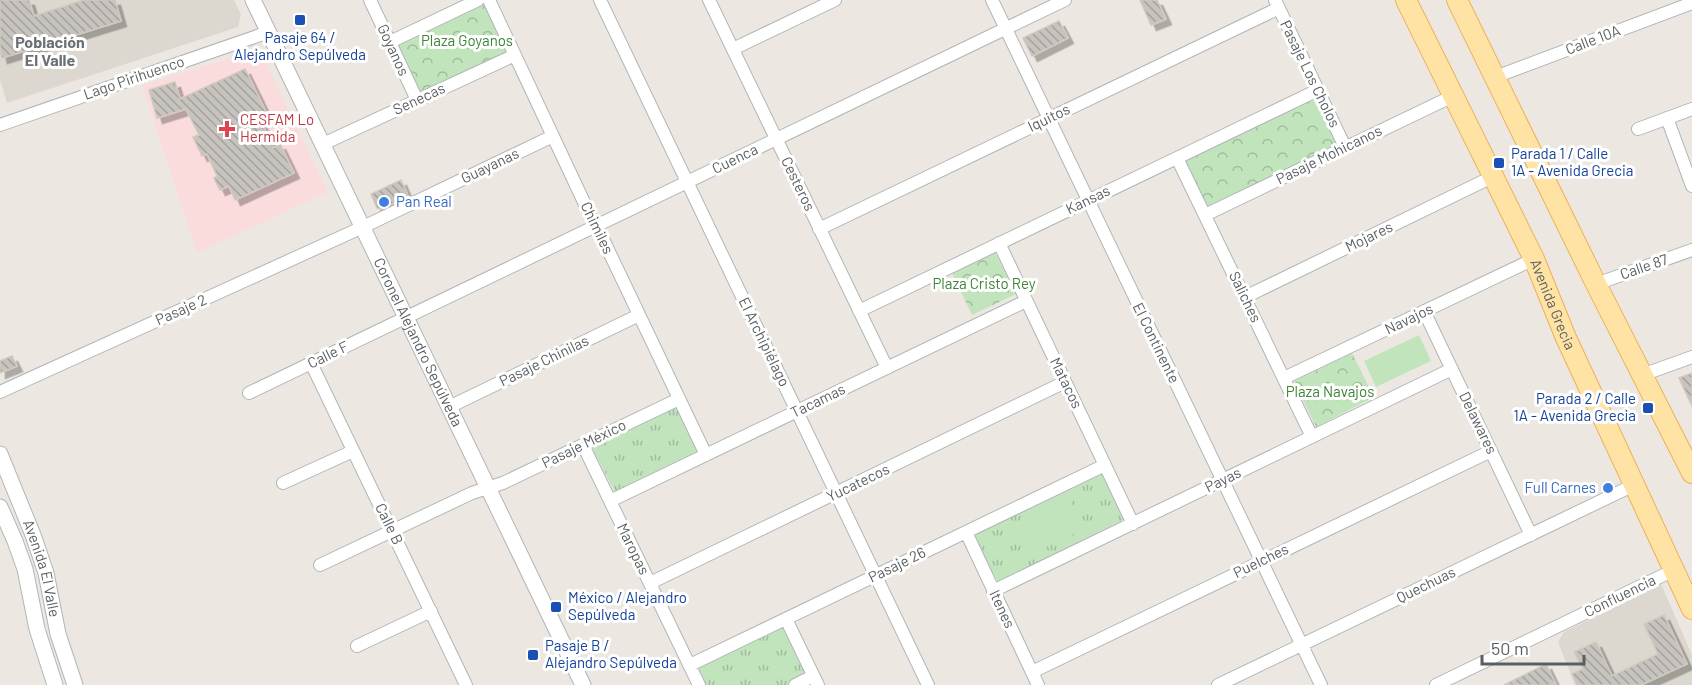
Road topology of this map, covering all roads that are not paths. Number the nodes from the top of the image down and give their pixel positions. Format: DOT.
graph roads {
  1 [pos="253,0"];
  2 [pos="370,0"];
  3 [pos="478,0"];
  4 [pos="489,0"];
  5 [pos="600,0"];
  6 [pos="709,0"];
  7 [pos="835,0"];
  8 [pos="992,0"];
  9 [pos="1065,0"];
  10 [pos="1407,0"];
  11 [pos="1458,0"];
  12 [pos="1691,2"];
  13 [pos="1277,4"];
  14 [pos="1005,28"];
  15 [pos="269,32"];
  16 [pos="390,42"];
  17 [pos="733,49"];
  18 [pos="515,55"];
  19 [pos="1495,77"];
  20 [pos="1318,90"];
  21 [pos="1453,96"];
  22 [pos="417,100"];
  23 [pos="1692,109"];
  24 [pos="1048,118"];
  25 [pos="1667,118"];
  26 [pos="0,124"];
  27 [pos="1638,129"];
  28 [pos="553,136"];
  29 [pos="776,139"];
  30 [pos="323,144"];
  31 [pos="1346,147"];
  32 [pos="1177,158"];
  33 [pos="1492,177"];
  34 [pos="687,182"];
  35 [pos="1692,186"];
  36 [pos="1088,200"];
  37 [pos="1205,215"];
  38 [pos="596,226"];
  39 [pos="363,227"];
  40 [pos="819,229"];
  41 [pos="999,243"];
  42 [pos="1692,250"];
  43 [pos="1534,259"];
  44 [pos="1596,284"];
  45 [pos="1245,297"];
  46 [pos="1026,301"];
  47 [pos="859,310"];
  48 [pos="1424,312"];
  49 [pos="639,315"];
  50 [pos="406,317"];
  51 [pos="1692,357"];
  52 [pos="311,363"];
  53 [pos="886,368"];
  54 [pos="1452,369"];
  55 [pos="1642,375"];
  56 [pos="1284,378"];
  57 [pos="1065,382"];
  58 [pos="0,392"];
  59 [pos="249,393"];
  60 [pos="679,399"];
  61 [pos="449,407"];
  62 [pos="797,411"];
  63 [pos="1312,437"];
  64 [pos="583,445"];
  65 [pos="353,451"];
  66 [pos="1491,451"];
  67 [pos="706,455"];
  68 [pos="1,459"];
  69 [pos="1105,465"];
  70 [pos="1692,473"];
  71 [pos="1223,480"];
  72 [pos="283,483"];
  73 [pos="1634,485"];
  74 [pos="488,488"];
  75 [pos="836,493"];
  76 [pos="610,501"];
  77 [pos="0,507"];
  78 [pos="1133,524"];
  79 [pos="392,531"];
  80 [pos="966,532"];
  81 [pos="1531,535"];
  82 [pos="1262,561"];
  83 [pos="320,565"];
  84 [pos="1674,570"];
  85 [pos="876,576"];
  86 [pos="650,583"];
  87 [pos="993,591"];
  88 [pos="1692,609"];
  89 [pos="430,611"];
  90 [pos="786,619"];
  91 [pos="1302,645"];
  92 [pos="357,646"];
  93 [pos="690,665"];
  94 [pos="1032,672"];
  95 [pos="815,681"];
  96 [pos="55,685"];
  97 [pos="75,685"];
  98 [pos="466,685"];
  99 [pos="583,685"];
  100 [pos="699,685"];
  101 [pos="795,685"];
  102 [pos="928,685"];
  103 [pos="1038,685"];
  104 [pos="1218,685"];
  105 [pos="1321,685"];
  106 [pos="1437,685"];
  1 -- 15 [label="street, Coronel Alejandro Sepúlveda"];
  2 -- 16 [label="street, Goyanos"];
  3 -- 16 [label="street"];
  4 -- 18 [label="street, Chimiles"];
  5 -- 34 [label="street, El Archipiélago"];
  6 -- 17 [label="street, Cesteros"];
  7 -- 17 [label="street"];
  8 -- 14 [label="street, El Continente"];
  9 -- 14 [label="street, Cuenca"];
  10 -- 21 [label="main road, Avenida Grecia"];
  11 -- 19 [label="main road"];
  12 -- 19 [label="street, Calle 10A"];
  13 -- 20 [label="street, Pasaje Los Cholos"];
  13 -- 24 [label="street, Iquitos"];
  14 -- 24 [label="street, El Continente"];
  14 -- 29 [label="street, Cuenca"];
  15 -- 26 [label="street, Lago Pirihuenco"];
  15 -- 30 [label="street, Coronel Alejandro Sepúlveda"];
  16 -- 22 [label="street, Goyanos"];
  17 -- 29 [label="street, Cesteros"];
  18 -- 22 [label="street, Senecas"];
  18 -- 28 [label="street, Chimiles"];
  19 -- 44 [label="main road"];
  20 -- 31 [label="street, Pasaje Los Cholos"];
  20 -- 32 [label="street, Kansas"];
  21 -- 31 [label="street, Pasaje Mohicanos"];
  21 -- 33 [label="main road, Avenida Grecia"];
  22 -- 30 [label="street, Senecas"];
  23 -- 25 [label="street"];
  24 -- 36 [label="street, El Continente"];
  24 -- 40 [label="street, Iquitos"];
  25 -- 27 [label="street"];
  25 -- 35 [label="street"];
  28 -- 38 [label="street, Chimiles"];
  28 -- 39 [label="street, Guayanas"];
  29 -- 34 [label="street, Cuenca"];
  29 -- 40 [label="street, Cesteros"];
  30 -- 39 [label="street, Coronel Alejandro Sepúlveda"];
  31 -- 37 [label="street, Pasaje Mohicanos"];
  32 -- 36 [label="street, Kansas"];
  32 -- 37 [label="street, Saliches"];
  33 -- 43 [label="main road, Avenida Grecia"];
  33 -- 45 [label="street, Mojares"];
  34 -- 38 [label="street, Cuenca"];
  34 -- 62 [label="street, El Archipiélago"];
  36 -- 41 [label="street, Kansas"];
  36 -- 71 [label="street, El Continente"];
  37 -- 45 [label="street, Saliches"];
  38 -- 49 [label="street, Chimiles"];
  38 -- 50 [label="street, Cuenca"];
  39 -- 50 [label="street, Coronel Alejandro Sepúlveda"];
  39 -- 58 [label="street, Pasaje 2"];
  40 -- 47 [label="street, Cesteros"];
  41 -- 46 [label="street, Matacos"];
  41 -- 47 [label="street, Kansas"];
  42 -- 44 [label="street, Calle 87"];
  43 -- 48 [label="street, Navajos"];
  43 -- 73 [label="main road, Avenida Grecia"];
  44 -- 55 [label="main road"];
  45 -- 56 [label="street, Saliches"];
  46 -- 53 [label="street, Tacamas"];
  46 -- 57 [label="street, Matacos"];
  47 -- 53 [label="street, Cesteros"];
  48 -- 54 [label="street, Delawares"];
  48 -- 56 [label="street, Navajos"];
  49 -- 60 [label="street, Chimiles"];
  49 -- 61 [label="street, Pasaje Chinilas"];
  50 -- 52 [label="street, Calle F"];
  50 -- 61 [label="street, Coronel Alejandro Sepúlveda"];
  51 -- 55 [label="street"];
  52 -- 59 [label="street, Calle F"];
  52 -- 65 [label="street, Calle B"];
  53 -- 62 [label="street, Tacamas"];
  54 -- 63 [label="street, Payas"];
  54 -- 66 [label="street, Delawares"];
  55 -- 70 [label="main road"];
  56 -- 63 [label="street, Saliches"];
  57 -- 69 [label="street, Matacos"];
  57 -- 75 [label="street, Yucatecos"];
  60 -- 64 [label="street, Pasaje México"];
  60 -- 67 [label="street, Chimiles"];
  61 -- 74 [label="street, Coronel Alejandro Sepúlveda"];
  62 -- 67 [label="street, Tacamas"];
  62 -- 75 [label="street, El Archipiélago"];
  63 -- 71 [label="street, Payas"];
  64 -- 74 [label="street, Pasaje México"];
  64 -- 76 [label="street, Maropas"];
  65 -- 72 [label="street"];
  65 -- 79 [label="street, Calle B"];
  66 -- 81 [label="street, Delawares"];
  66 -- 82 [label="street, Puelches"];
  67 -- 76 [label="street, Tacamas"];
  68 -- 97 [label="street, Avenida El Valle"];
  69 -- 78 [label="street, Matacos"];
  69 -- 80 [label="street, Pasaje 26"];
  71 -- 78 [label="street, Payas"];
  71 -- 82 [label="street, El Continente"];
  73 -- 81 [label="street, Quechuas"];
  73 -- 84 [label="main road, Avenida Grecia"];
  74 -- 79 [label="street, Pasaje México"];
  74 -- 99 [label="street, Coronel Alejandro Sepúlveda"];
  75 -- 85 [label="street, El Archipiélago"];
  75 -- 86 [label="street, Yucatecos"];
  76 -- 86 [label="street, Maropas"];
  77 -- 96 [label="street, Avenida El Valle"];
  78 -- 87 [label="street, Payas"];
  79 -- 83 [label="street, Pasaje México"];
  79 -- 89 [label="street, Calle B"];
  80 -- 85 [label="street, Pasaje 26"];
  80 -- 87 [label="street, Itenes"];
  81 -- 91 [label="street, Quechuas"];
  82 -- 91 [label="street, El Continente"];
  82 -- 94 [label="street, Puelches"];
  84 -- 88 [label="main road, Avenida Grecia"];
  84 -- 106 [label="street, Confluencia"];
  85 -- 90 [label="street, Pasaje 26"];
  85 -- 102 [label="street, El Archipiélago"];
  86 -- 93 [label="street, Maropas"];
  87 -- 94 [label="street, Itenes"];
  89 -- 92 [label="street"];
  89 -- 98 [label="street, Calle B"];
  90 -- 93 [label="street, Pasaje 26"];
  90 -- 95 [label="street"];
  91 -- 104 [label="street, Quechuas"];
  91 -- 105 [label="street, El Continente"];
  93 -- 100 [label="street, Maropas"];
  94 -- 103 [label="street, Itenes"];
  95 -- 101 [label="street"];
}
